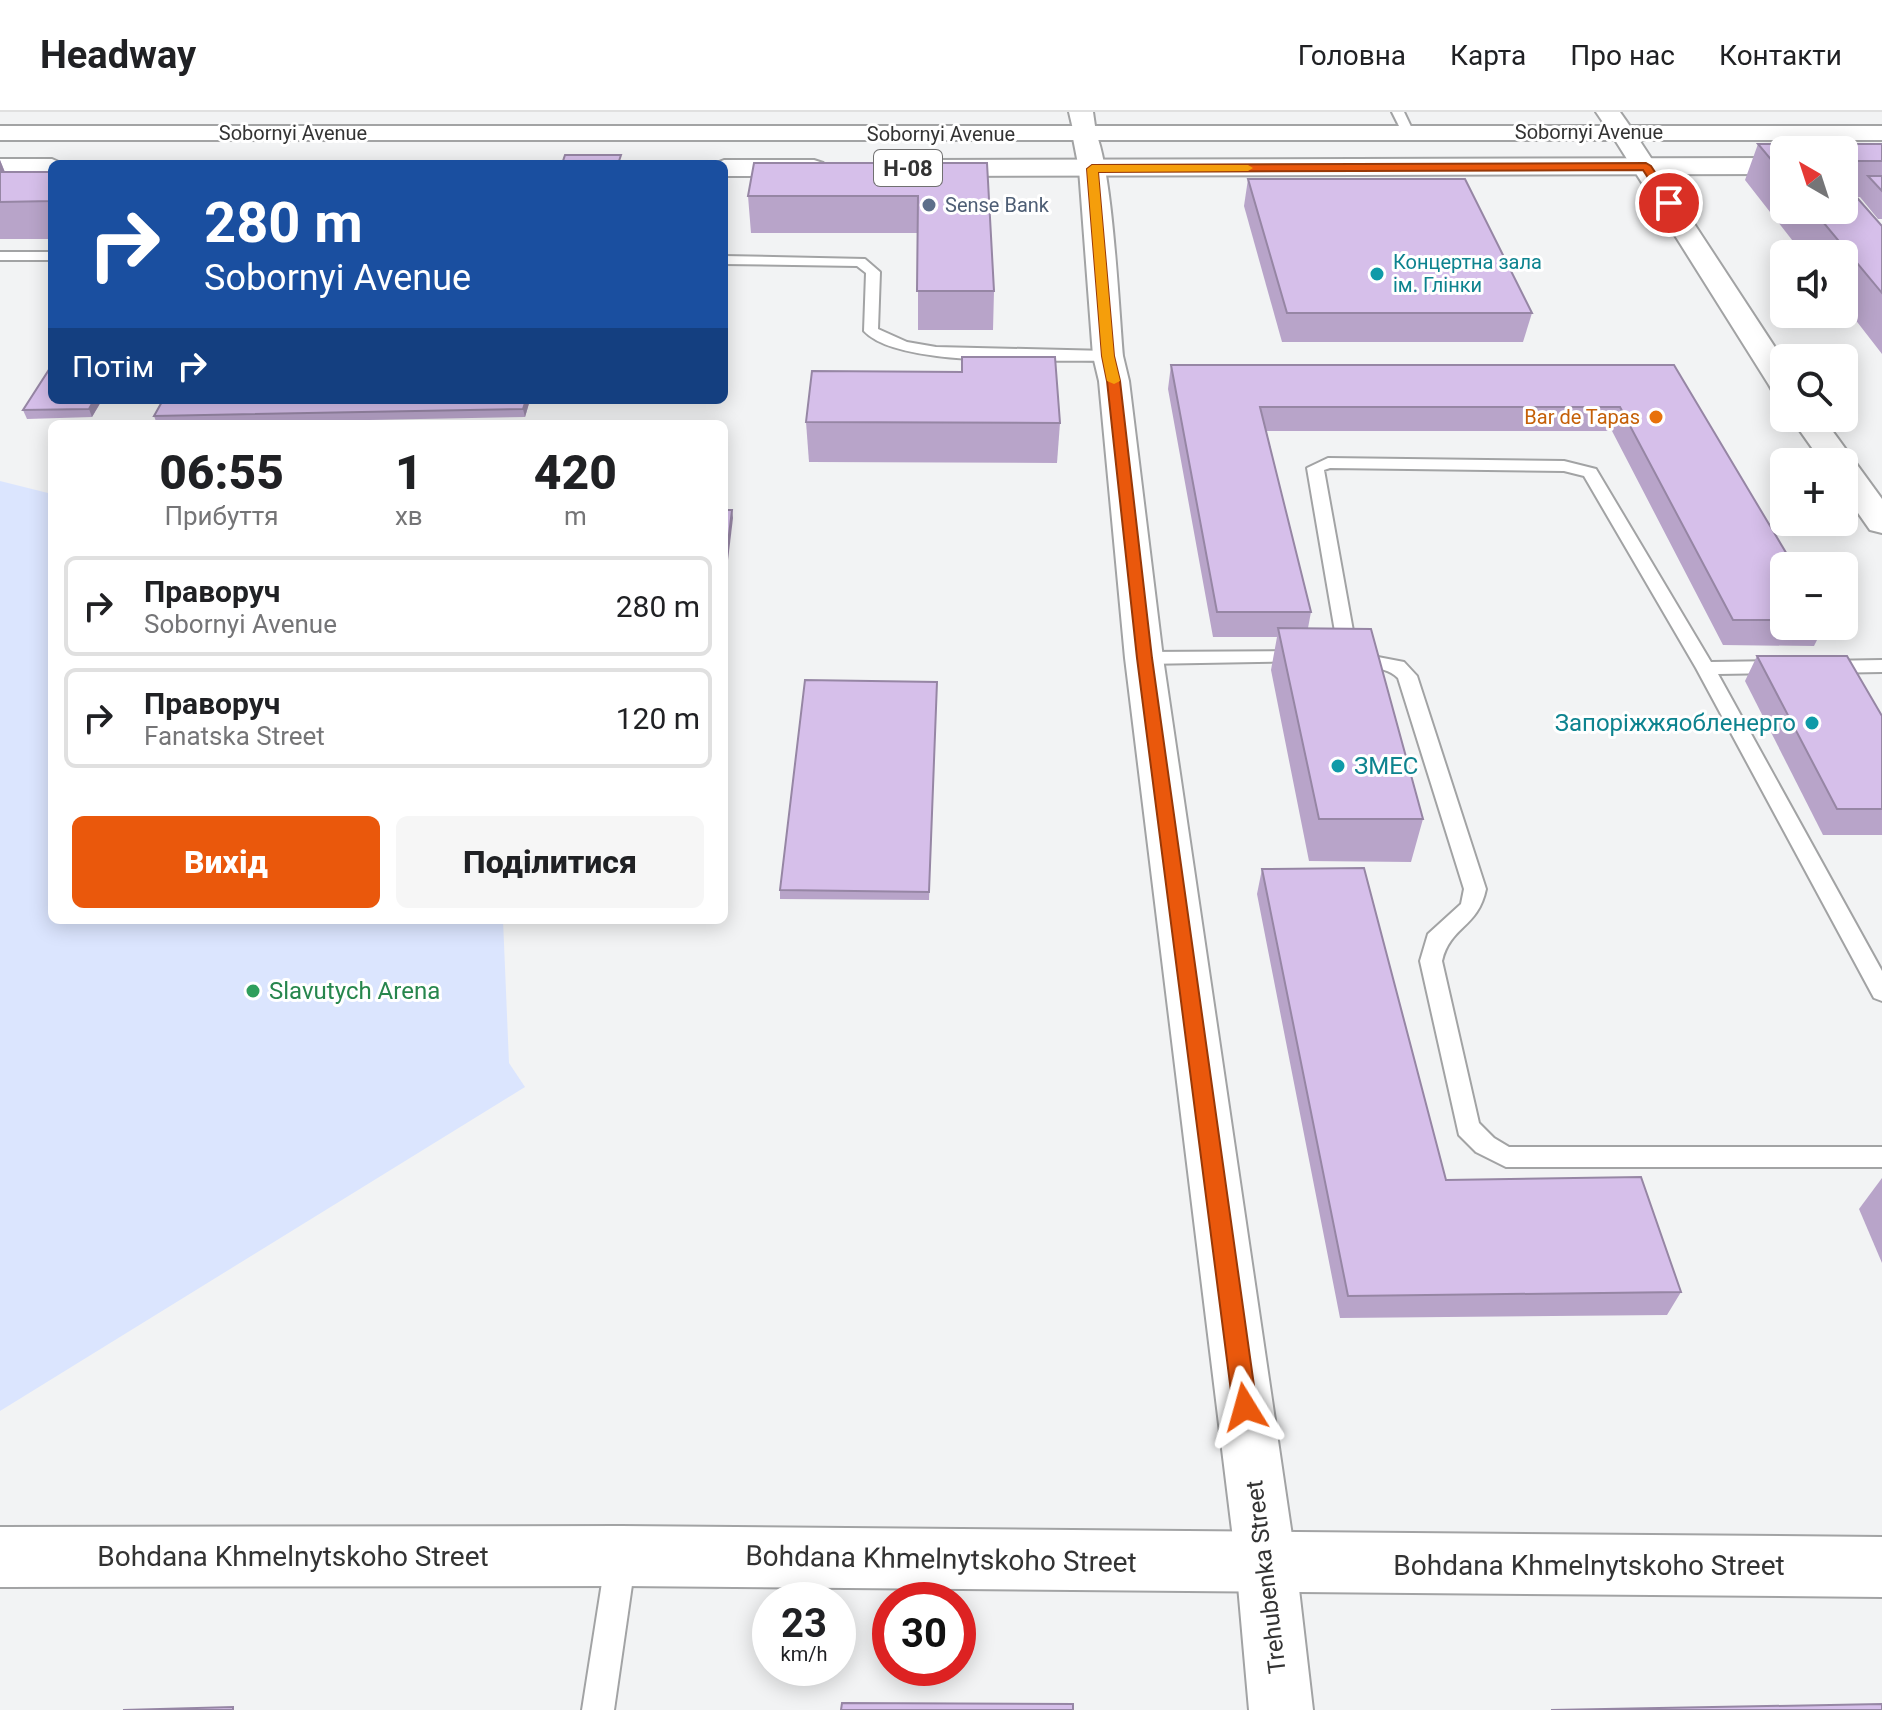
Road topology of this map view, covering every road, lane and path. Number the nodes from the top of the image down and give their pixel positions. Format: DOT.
graph roads {
  1 [pos="1403,122"];
  2 [pos="1615,122"];
  3 [pos="0,133"];
  4 [pos="1882,133"];
  5 [pos="1086,138"];
  6 [pos="1646,166"];
  7 [pos="1770,166"];
  8 [pos="0,167"];
  9 [pos="48,167"];
  10 [pos="728,168"];
  11 [pos="832,168"];
  12 [pos="909,168"];
  13 [pos="0,256"];
  14 [pos="48,256"];
  15 [pos="728,260"];
  16 [pos="1108,356"];
  17 [pos="1770,363"];
  18 [pos="1858,488"];
  19 [pos="1880,518"];
  20 [pos="1333,657"];
  21 [pos="1144,658"];
  22 [pos="1882,666"];
  23 [pos="1705,668"];
  24 [pos="1882,992"];
  25 [pos="1882,1157"];
  26 [pos="621,1556"];
  27 [pos="0,1557"];
  28 [pos="1266,1563"];
  29 [pos="1882,1567"];
  30 [pos="598,1710"];
  31 [pos="1281,1710"];
  1 -- 2 [label="main road, Sobornyi Avenue / Н-08"];
  1 -- 5 [label="main road, Sobornyi Avenue / Н-08"];
  2 -- 4 [label="main road, Sobornyi Avenue / Н-08"];
  2 -- 6 [label="main road"];
  3 -- 5 [label="main road, Sobornyi Avenue / Н-08"];
  5 -- 6 [label="main road, Sobornyi Avenue / Н-08"];
  5 -- 12 [label="main road, Sobornyi Avenue / Н-08"];
  5 -- 16 [label="main road, Trehubenka Street"];
  6 -- 7 [label="main road, Sobornyi Avenue / Н-08"];
  6 -- 17 [label="main road"];
  8 -- 9 [label="main road"];
  10 -- 11 [label="main road"];
  13 -- 14 [label="lane"];
  15 -- 16 [label="lane"];
  16 -- 21 [label="main road, Trehubenka Street"];
  18 -- 19 [label="main road"];
  20 -- 21 [label="lane"];
  20 -- 23 [label="lane"];
  20 -- 25 [label="lane"];
  21 -- 28 [label="main road, Trehubenka Street"];
  22 -- 23 [label="lane"];
  23 -- 24 [label="lane"];
  26 -- 27 [label="main road, Bohdana Khmelnytskoho Street"];
  26 -- 28 [label="main road, Bohdana Khmelnytskoho Street"];
  26 -- 30 [label="lane"];
  28 -- 29 [label="main road, Bohdana Khmelnytskoho Street"];
  28 -- 31 [label="main road, Trehubenka Street"];
}
